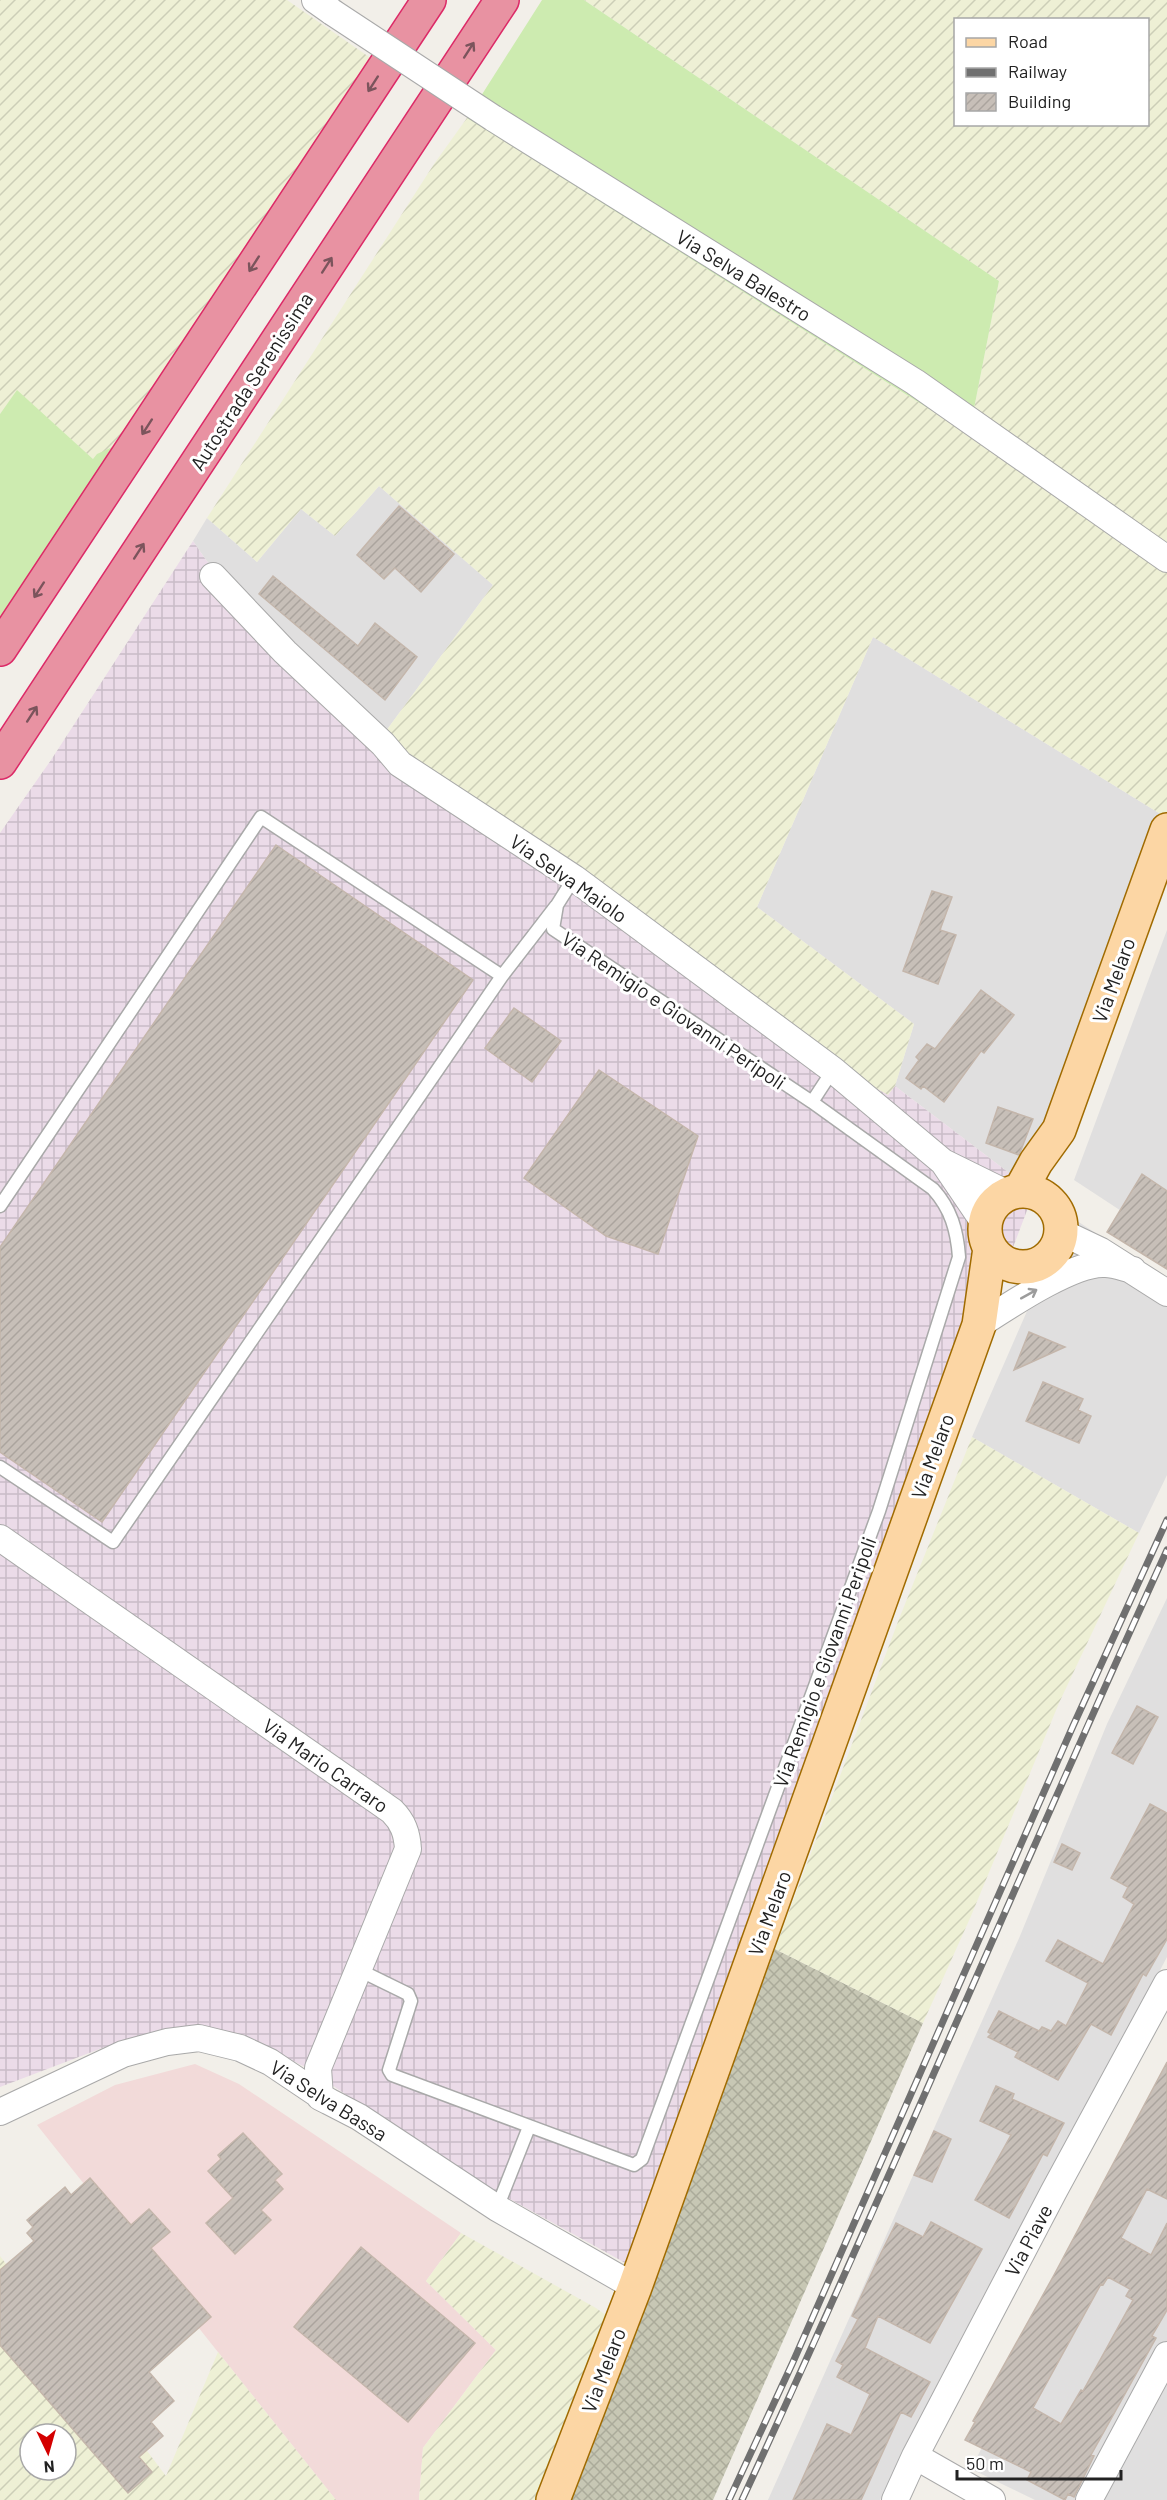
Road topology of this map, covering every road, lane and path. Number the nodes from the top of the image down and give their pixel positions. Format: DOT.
graph roads {
  1 [pos="429,0"];
  2 [pos="502,0"];
  3 [pos="323,6"];
  4 [pos="1167,559"];
  5 [pos="213,576"];
  6 [pos="0,649"];
  7 [pos="0,762"];
  8 [pos="1167,830"];
  9 [pos="574,878"];
  10 [pos="557,905"];
  11 [pos="502,976"];
  12 [pos="833,1070"];
  13 [pos="812,1102"];
  14 [pos="1059,1130"];
  15 [pos="943,1162"];
  16 [pos="1014,1192"];
  17 [pos="0,1206"];
  18 [pos="1056,1217"];
  19 [pos="987,1236"];
  20 [pos="1041,1262"];
  21 [pos="1133,1270"];
  22 [pos="1167,1293"];
  23 [pos="979,1325"];
  24 [pos="0,1467"];
  25 [pos="0,1538"];
  26 [pos="359,1970"];
  27 [pos="1167,1983"];
  28 [pos="328,2102"];
  29 [pos="0,2112"];
  30 [pos="529,2127"];
  31 [pos="497,2208"];
  32 [pos="635,2286"];
  33 [pos="1167,2355"];
  34 [pos="915,2456"];
  35 [pos="553,2500"];
  36 [pos="895,2500"];
  37 [pos="993,2500"];
  38 [pos="1089,2500"];
  1 -- 6 [label="highway, one-way"];
  7 -- 2 [label="highway, Autostrada Serenissima, one-way"];
  3 -- 4 [label="street, Via Selva Balestro, bridge"];
  5 -- 9 [label="street, Via Selva Maiolo"];
  8 -- 14 [label="main road, Via Melaro"];
  9 -- 10 [label="lane, Via Remigio e Giovanni Peripoli"];
  9 -- 12 [label="street, Via Selva Maiolo"];
  10 -- 11 [label="lane"];
  10 -- 13 [label="lane, Via Remigio e Giovanni Peripoli"];
  11 -- 17 [label="lane"];
  11 -- 24 [label="lane"];
  12 -- 13 [label="lane"];
  12 -- 15 [label="street, Via Selva Maiolo"];
  13 -- 30 [label="lane, Via Remigio e Giovanni Peripoli"];
  14 -- 16 [label="main road, Via Melaro"];
  14 -- 18 [label="main road, Via Melaro"];
  15 -- 16 [label="street, Via Selva Maiolo"];
  15 -- 19 [label="street, Via Selva Maiolo"];
  16 -- 18 [label="main road"];
  16 -- 19 [label="main road, Via Melaro"];
  18 -- 20 [label="main road, Via Melaro"];
  18 -- 21 [label="street"];
  19 -- 20 [label="main road"];
  19 -- 23 [label="main road, Via Melaro"];
  20 -- 23 [label="main road, Via Melaro"];
  21 -- 22 [label="street"];
  23 -- 21 [label="street, one-way"];
  23 -- 32 [label="main road, Via Melaro"];
  25 -- 26 [label="street, Via Mario Carraro"];
  26 -- 28 [label="street, Via Mario Carraro"];
  26 -- 30 [label="lane, Via Remigio e Giovanni Peripoli"];
  27 -- 34 [label="street, Via Piave"];
  28 -- 29 [label="street, Via Selva Bassa"];
  28 -- 31 [label="street, Via Selva Bassa"];
  30 -- 31 [label="lane"];
  31 -- 32 [label="street, Via Selva Bassa"];
  32 -- 35 [label="main road, Via Melaro"];
  33 -- 38 [label="street"];
  34 -- 36 [label="street, Via Piave"];
  34 -- 37 [label="street"];
}
